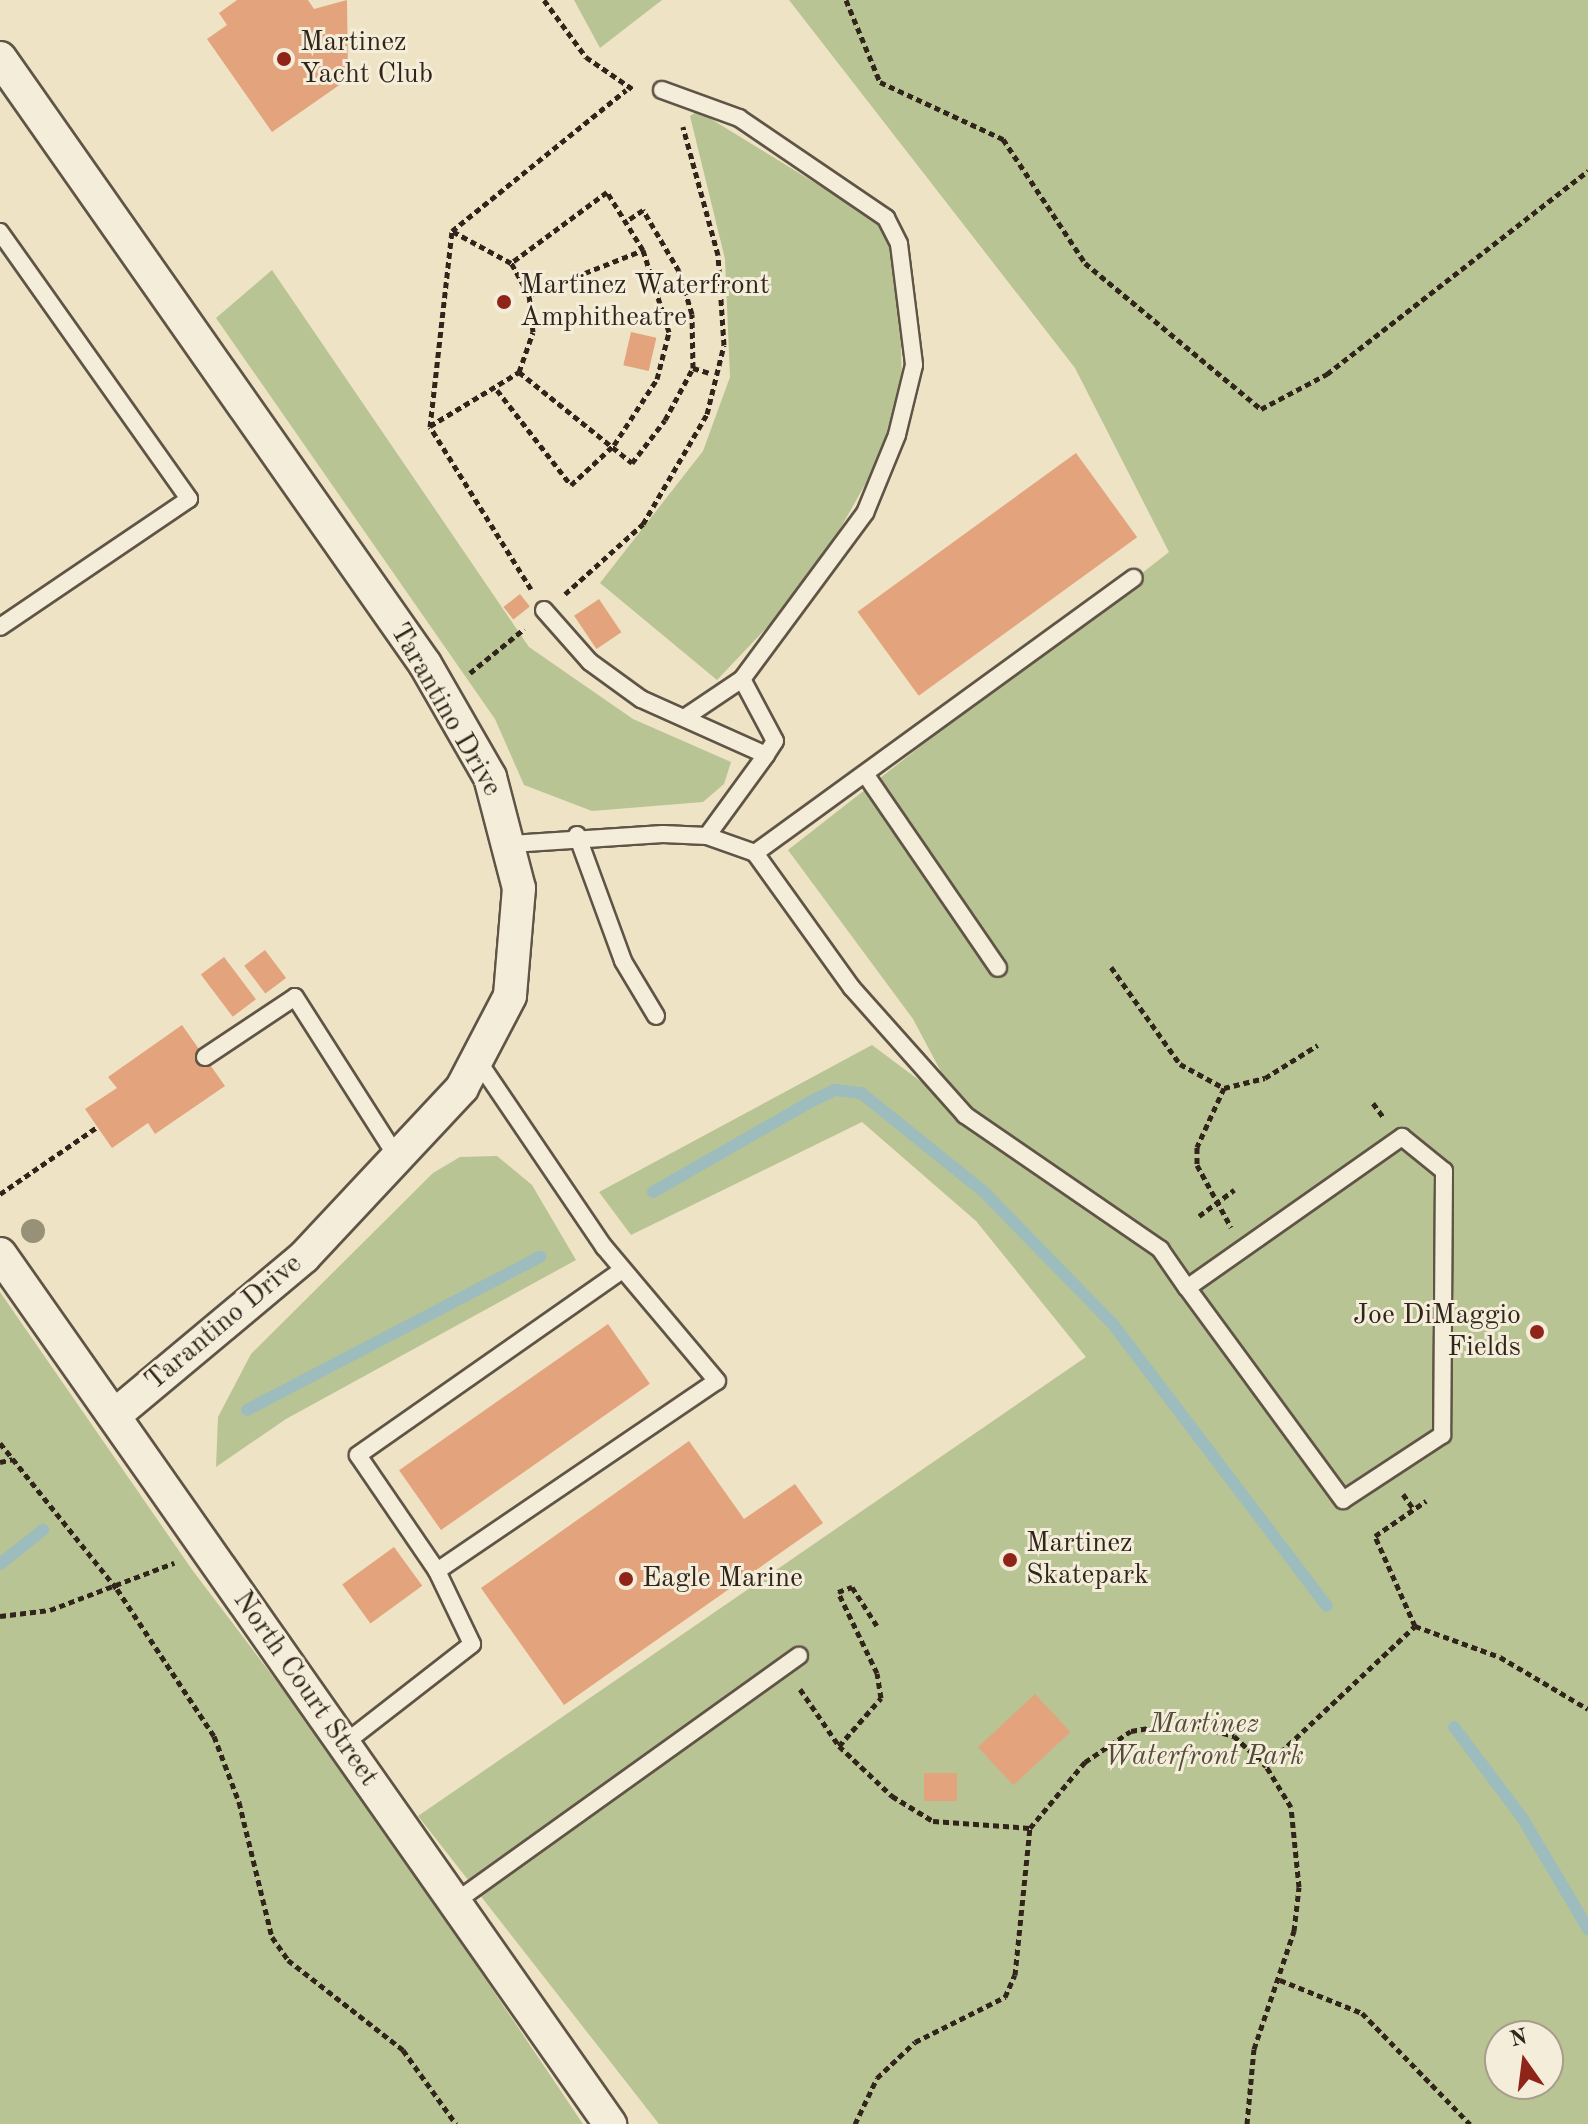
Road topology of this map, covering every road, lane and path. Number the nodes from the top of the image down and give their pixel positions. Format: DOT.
graph roads {
  1 [pos="544,0"];
  2 [pos="846,0"];
  3 [pos="0,58"];
  4 [pos="626,90"];
  5 [pos="662,90"];
  6 [pos="1588,171"];
  7 [pos="625,222"];
  8 [pos="452,231"];
  9 [pos="0,232"];
  10 [pos="643,250"];
  11 [pos="511,263"];
  12 [pos="529,295"];
  13 [pos="693,368"];
  14 [pos="519,372"];
  15 [pos="709,373"];
  16 [pos="497,390"];
  17 [pos="430,427"];
  18 [pos="614,445"];
  19 [pos="1134,578"];
  20 [pos="544,610"];
  21 [pos="0,627"];
  22 [pos="742,679"];
  23 [pos="441,692"];
  24 [pos="687,716"];
  25 [pos="766,755"];
  26 [pos="868,778"];
  27 [pos="577,835"];
  28 [pos="707,836"];
  29 [pos="511,844"];
  30 [pos="755,853"];
  31 [pos="1111,967"];
  32 [pos="998,968"];
  33 [pos="656,1016"];
  34 [pos="1318,1045"];
  35 [pos="205,1057"];
  36 [pos="478,1061"];
  37 [pos="1224,1088"];
  38 [pos="97,1127"];
  39 [pos="399,1160"];
  40 [pos="1234,1190"];
  41 [pos="0,1194"];
  42 [pos="1215,1204"];
  43 [pos="1199,1216"];
  44 [pos="0,1254"];
  45 [pos="622,1270"];
  46 [pos="1187,1288"];
  47 [pos="115,1415"];
  48 [pos="0,1443"];
  49 [pos="13,1459"];
  50 [pos="0,1462"];
  51 [pos="1426,1501"];
  52 [pos="185,1558"];
  53 [pos="437,1571"];
  54 [pos="117,1589"];
  55 [pos="0,1616"];
  56 [pos="877,1626"];
  57 [pos="1415,1626"];
  58 [pos="799,1656"];
  59 [pos="1588,1709"];
  60 [pos="817,1714"];
  61 [pos="345,1743"];
  62 [pos="839,1746"];
  63 [pos="1266,1766"];
  64 [pos="1030,1828"];
  65 [pos="455,1902"];
  66 [pos="1280,1980"];
  67 [pos="456,2124"];
  68 [pos="610,2124"];
  69 [pos="855,2124"];
  70 [pos="1247,2124"];
  71 [pos="1470,2124"];
  1 -- 4 [label="path"];
  2 -- 6 [label="path"];
  3 -- 23 [label="street, Tarantino Drive"];
  4 -- 5 [label="path"];
  4 -- 8 [label="path"];
  5 -- 20 [label="path"];
  5 -- 22 [label="lane"];
  7 -- 10 [label="path"];
  7 -- 11 [label="path"];
  7 -- 13 [label="path"];
  8 -- 11 [label="path"];
  8 -- 17 [label="path"];
  9 -- 21 [label="lane"];
  10 -- 12 [label="path"];
  10 -- 18 [label="path"];
  11 -- 12 [label="path"];
  12 -- 14 [label="path"];
  13 -- 15 [label="path"];
  13 -- 18 [label="path"];
  14 -- 16 [label="path"];
  14 -- 18 [label="path"];
  16 -- 17 [label="path"];
  16 -- 18 [label="path"];
  17 -- 20 [label="path"];
  19 -- 26 [label="lane"];
  20 -- 23 [label="path"];
  20 -- 24 [label="lane"];
  22 -- 24 [label="lane"];
  22 -- 25 [label="lane"];
  23 -- 29 [label="street, Tarantino Drive"];
  24 -- 25 [label="lane"];
  25 -- 28 [label="lane"];
  26 -- 30 [label="lane"];
  26 -- 32 [label="lane"];
  27 -- 28 [label="lane"];
  27 -- 29 [label="lane"];
  27 -- 33 [label="lane"];
  28 -- 30 [label="lane"];
  29 -- 36 [label="street, Tarantino Drive"];
  30 -- 46 [label="lane"];
  31 -- 37 [label="path"];
  34 -- 37 [label="path"];
  35 -- 39 [label="lane"];
  36 -- 39 [label="street, Tarantino Drive"];
  36 -- 45 [label="lane"];
  37 -- 42 [label="path"];
  38 -- 41 [label="path"];
  39 -- 47 [label="street, Tarantino Drive"];
  40 -- 42 [label="path"];
  42 -- 43 [label="path"];
  44 -- 47 [label="street, North Court Street"];
  45 -- 53 [label="lane"];
  45 -- 53 [label="lane"];
  46 -- 46 [label="lane"];
  47 -- 61 [label="street, North Court Street"];
  48 -- 49 [label="path"];
  49 -- 50 [label="path"];
  49 -- 54 [label="path"];
  51 -- 57 [label="path"];
  52 -- 54 [label="path"];
  53 -- 61 [label="lane"];
  54 -- 55 [label="path"];
  54 -- 67 [label="path"];
  56 -- 62 [label="path"];
  57 -- 59 [label="path"];
  57 -- 63 [label="path"];
  58 -- 65 [label="lane"];
  60 -- 62 [label="path"];
  61 -- 65 [label="street, North Court Street"];
  62 -- 64 [label="path"];
  63 -- 64 [label="path"];
  63 -- 66 [label="path"];
  64 -- 69 [label="path"];
  65 -- 68 [label="street, North Court Street"];
  66 -- 70 [label="path"];
  66 -- 71 [label="path"];
}
